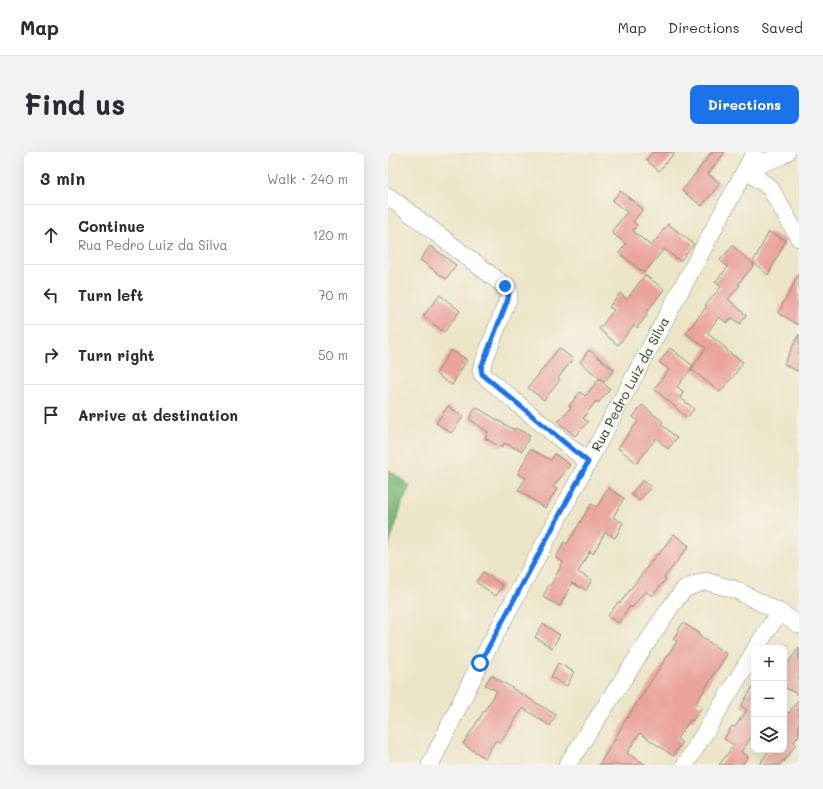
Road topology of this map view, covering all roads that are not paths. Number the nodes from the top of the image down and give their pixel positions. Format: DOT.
graph roads {
  1 [pos="754,152"];
  2 [pos="787,152"];
  3 [pos="746,170"];
  4 [pos="388,196"];
  5 [pos="799,238"];
  6 [pos="588,462"];
  7 [pos="779,612"];
  8 [pos="799,625"];
  9 [pos="758,645"];
  10 [pos="751,657"];
  11 [pos="430,765"];
  12 [pos="567,765"];
  13 [pos="685,765"];
  1 -- 3 [label="street, Rua Pedro Luiz da Silva"];
  2 -- 3 [label="street"];
  3 -- 5 [label="street"];
  3 -- 6 [label="street, Rua Pedro Luiz da Silva"];
  4 -- 6 [label="street"];
  6 -- 11 [label="street, Rua Pedro Luiz da Silva"];
  7 -- 8 [label="street"];
  7 -- 9 [label="street"];
  7 -- 12 [label="street"];
  10 -- 13 [label="street"];
}
